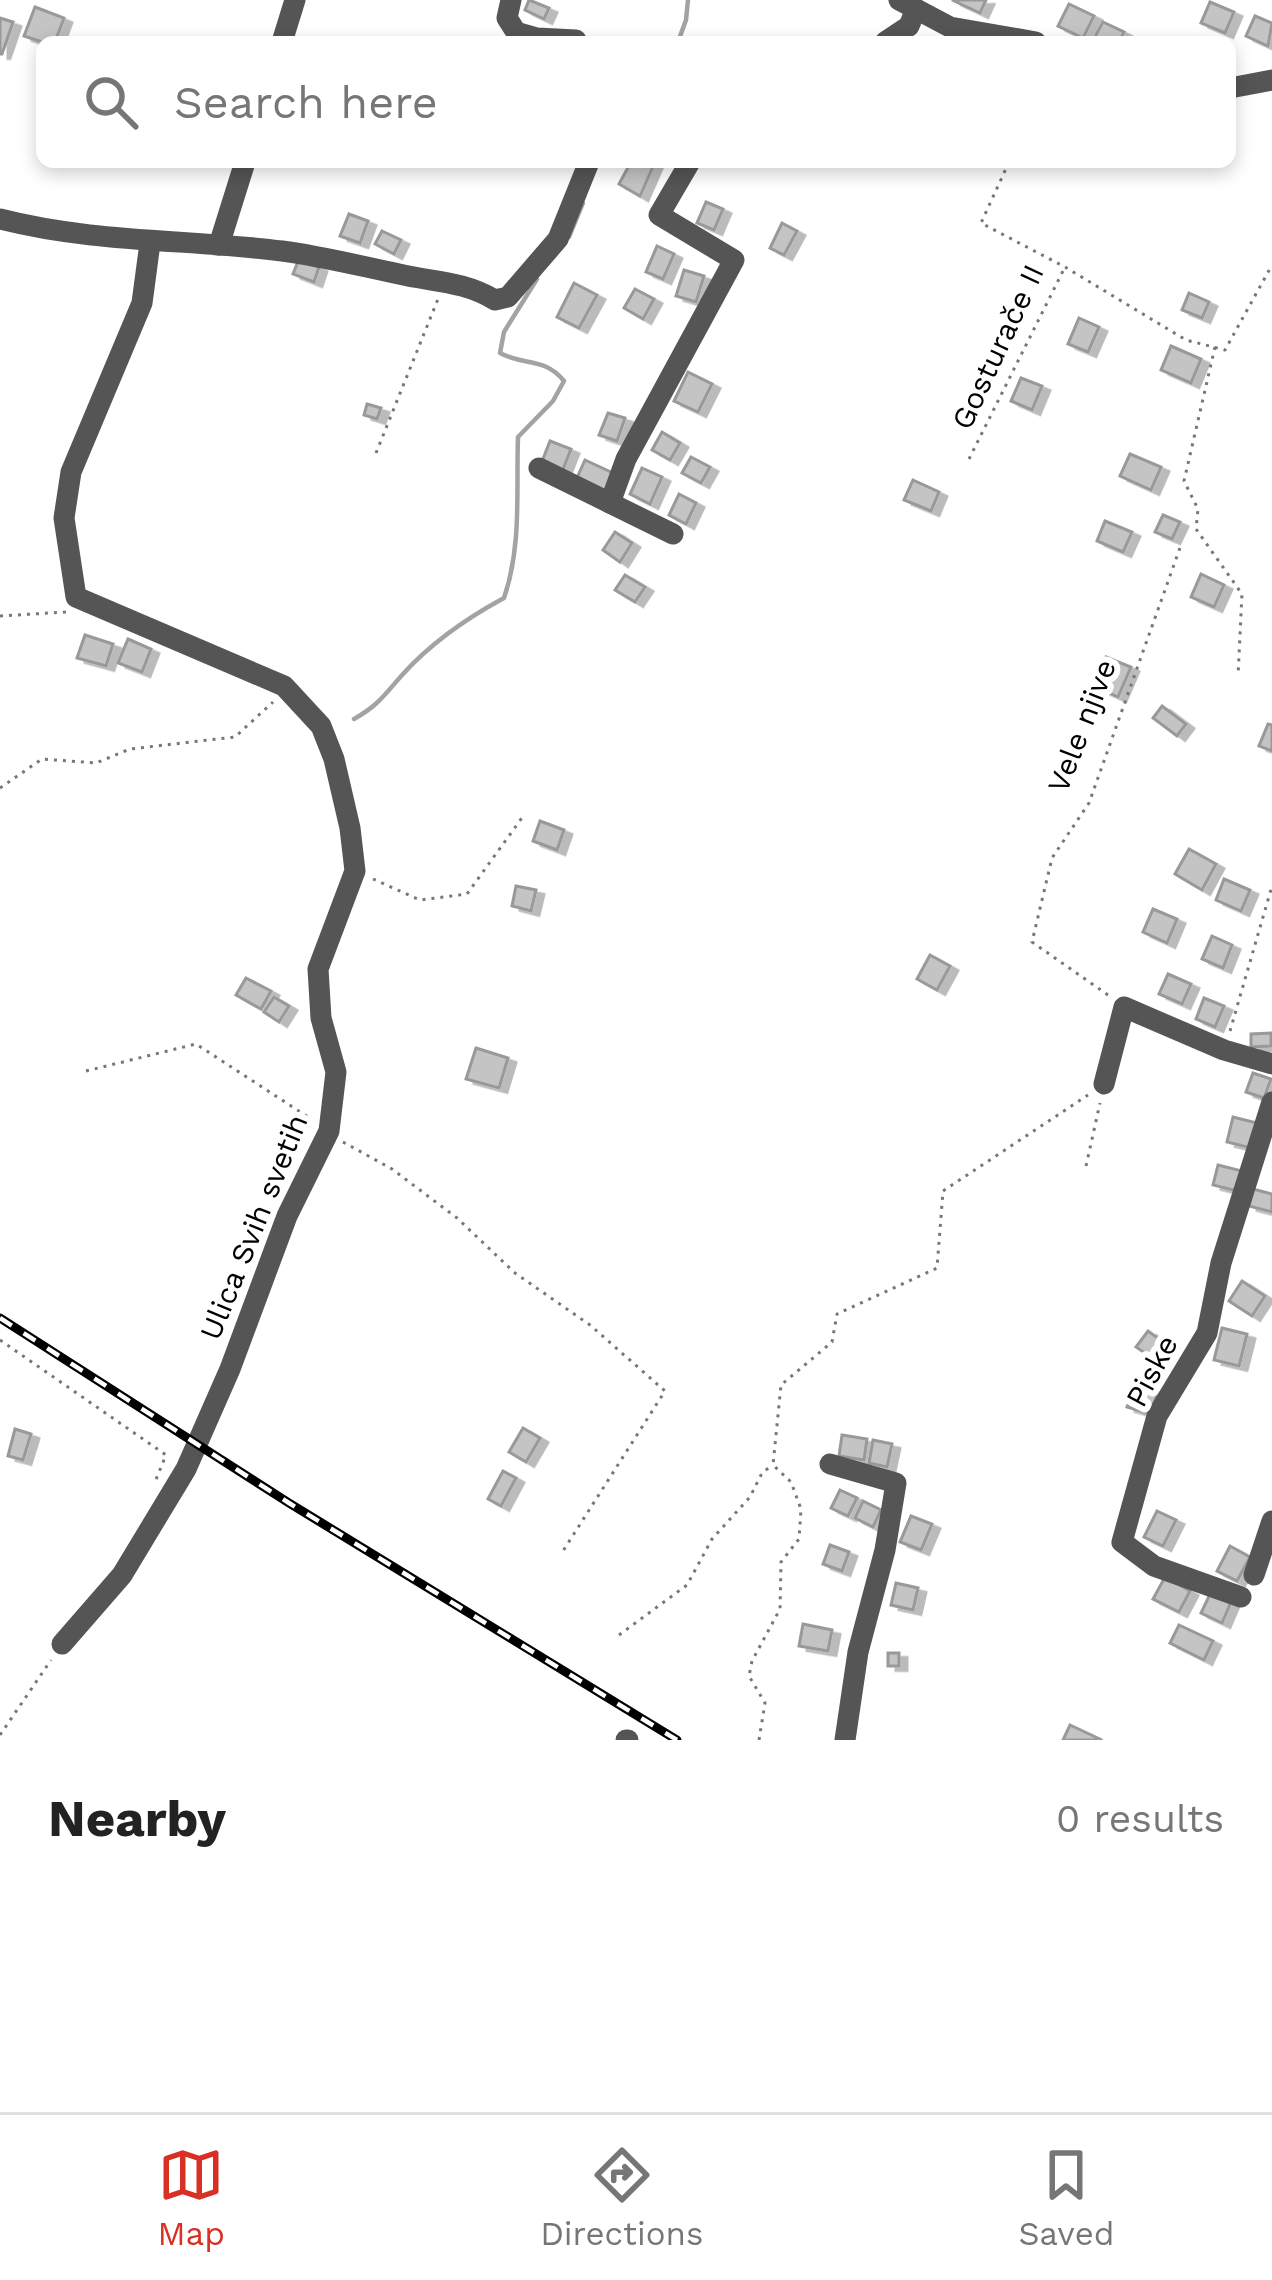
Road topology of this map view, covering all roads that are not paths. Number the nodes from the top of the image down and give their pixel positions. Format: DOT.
graph roads {
  1 [pos="296,0"];
  2 [pos="511,0"];
  3 [pos="908,4"];
  4 [pos="285,36"];
  5 [pos="530,36"];
  6 [pos="894,36"];
  7 [pos="1002,36"];
  8 [pos="1272,80"];
  9 [pos="1236,87"];
  10 [pos="243,168"];
  11 [pos="587,168"];
  12 [pos="686,168"];
  13 [pos="0,219"];
  14 [pos="150,243"];
  15 [pos="219,245"];
  16 [pos="539,468"];
  17 [pos="610,503"];
  18 [pos="673,534"];
  19 [pos="1272,1064"];
  20 [pos="1104,1084"];
  21 [pos="1272,1102"];
  22 [pos="830,1464"];
  23 [pos="1272,1521"];
  24 [pos="1254,1575"];
  25 [pos="1241,1597"];
  26 [pos="62,1643"];
  27 [pos="845,1740"];
  1 -- 4 [label="street"];
  2 -- 5 [label="street"];
  3 -- 6 [label="street"];
  3 -- 7 [label="street"];
  8 -- 9 [label="street"];
  10 -- 15 [label="street"];
  11 -- 15 [label="street"];
  12 -- 17 [label="street"];
  13 -- 14 [label="street"];
  14 -- 15 [label="street"];
  14 -- 26 [label="street, Ulica Svih svetih"];
  16 -- 17 [label="street"];
  17 -- 18 [label="street"];
  19 -- 20 [label="street"];
  21 -- 25 [label="street, Piske"];
  22 -- 27 [label="street"];
  23 -- 24 [label="street"];
}
